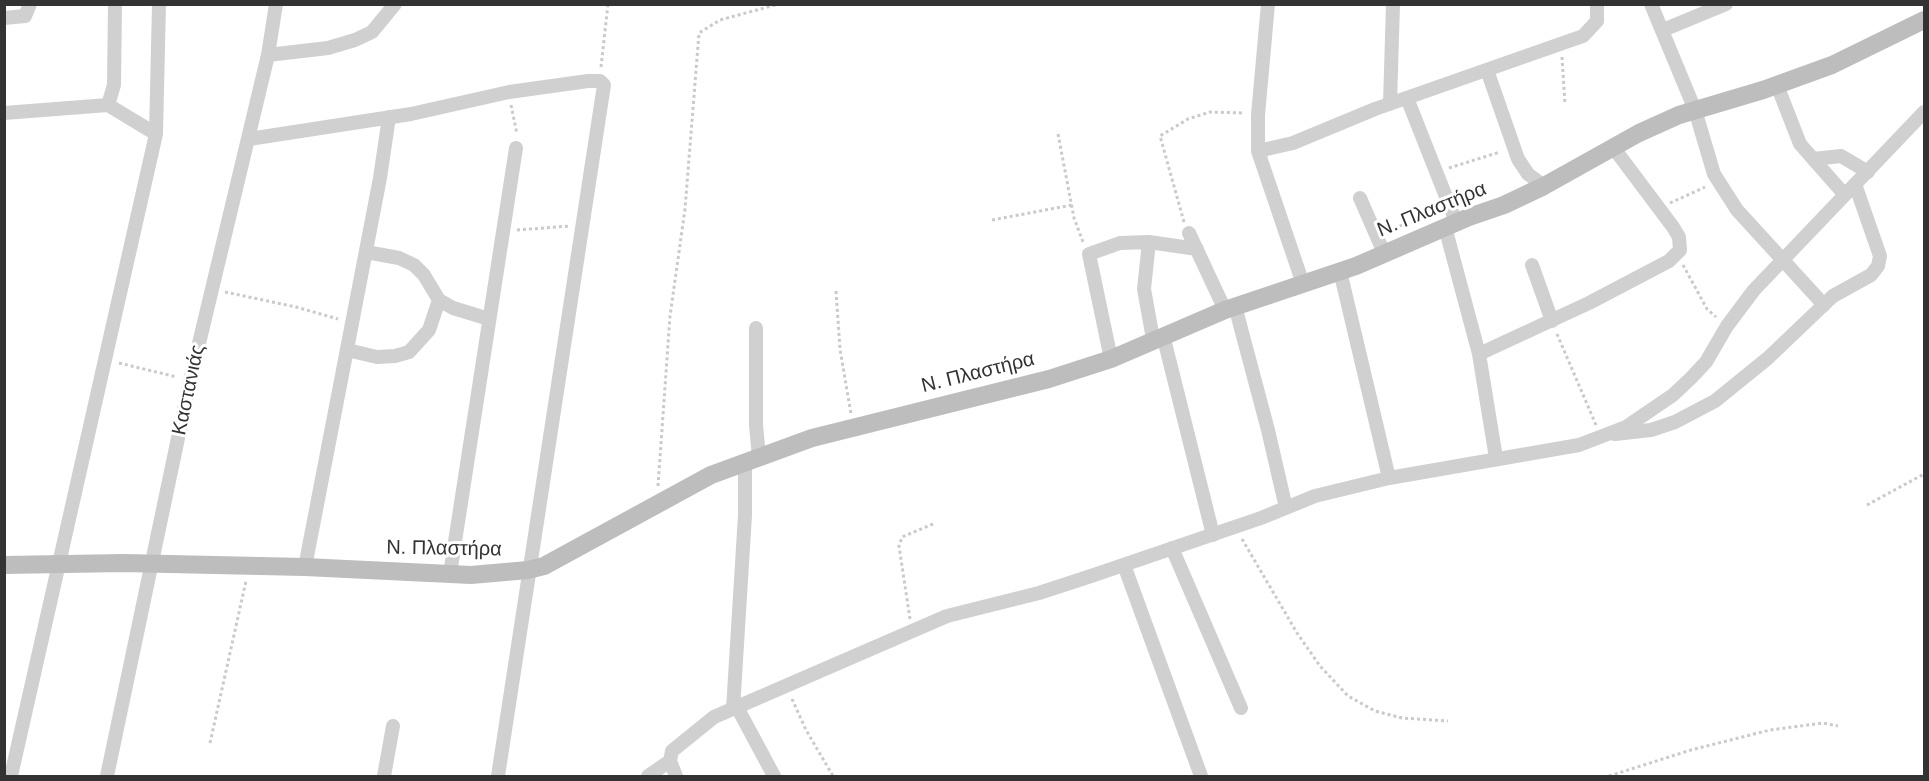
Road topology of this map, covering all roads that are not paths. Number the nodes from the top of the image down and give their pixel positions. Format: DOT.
graph roads {
  1 [pos="30,4"];
  2 [pos="115,4"];
  3 [pos="159,4"];
  4 [pos="276,4"];
  5 [pos="395,4"];
  6 [pos="1268,4"];
  7 [pos="1394,4"];
  8 [pos="1597,4"];
  9 [pos="1651,4"];
  10 [pos="1726,4"];
  11 [pos="4,18"];
  12 [pos="1924,20"];
  13 [pos="1663,30"];
  14 [pos="268,55"];
  15 [pos="1487,70"];
  16 [pos="1777,85"];
  17 [pos="1407,98"];
  18 [pos="1390,104"];
  19 [pos="108,105"];
  20 [pos="1695,110"];
  21 [pos="1924,112"];
  22 [pos="4,113"];
  23 [pos="389,117"];
  24 [pos="156,134"];
  25 [pos="249,139"];
  26 [pos="1613,147"];
  27 [pos="516,148"];
  28 [pos="1258,151"];
  29 [pos="1813,159"];
  30 [pos="1868,172"];
  31 [pos="1855,184"];
  32 [pos="1544,186"];
  33 [pos="1844,194"];
  34 [pos="1360,198"];
  35 [pos="1451,224"];
  36 [pos="1188,233"];
  37 [pos="1149,242"];
  38 [pos="1197,249"];
  39 [pos="366,252"];
  40 [pos="1384,253"];
  41 [pos="1782,259"];
  42 [pos="1532,265"];
  43 [pos="1340,271"];
  44 [pos="1303,284"];
  45 [pos="440,300"];
  46 [pos="1824,304"];
  47 [pos="1230,308"];
  48 [pos="489,319"];
  49 [pos="1552,321"];
  50 [pos="756,327"];
  51 [pos="1158,337"];
  52 [pos="347,350"];
  53 [pos="1479,354"];
  54 [pos="1111,359"];
  55 [pos="1605,436"];
  56 [pos="1496,458"];
  57 [pos="752,460"];
  58 [pos="1389,478"];
  59 [pos="1286,508"];
  60 [pos="1214,535"];
  61 [pos="1172,548"];
  62 [pos="154,563"];
  63 [pos="60,564"];
  64 [pos="4,565"];
  65 [pos="1124,565"];
  66 [pos="305,567"];
  67 [pos="528,570"];
  68 [pos="450,574"];
  69 [pos="735,708"];
  70 [pos="1240,708"];
  71 [pos="393,726"];
  72 [pos="670,761"];
  73 [pos="11,777"];
  74 [pos="107,777"];
  75 [pos="384,777"];
  76 [pos="498,777"];
  77 [pos="648,777"];
  78 [pos="676,777"];
  79 [pos="774,777"];
  80 [pos="1202,777"];
  1 -- 11 [label="street"];
  2 -- 19 [label="street"];
  3 -- 24 [label="street"];
  4 -- 14 [label="street, Καστανιάς"];
  5 -- 14 [label="street"];
  6 -- 28 [label="street"];
  7 -- 18 [label="street"];
  8 -- 15 [label="street"];
  9 -- 13 [label="street"];
  10 -- 13 [label="street"];
  12 -- 16 [label="street, Ν. Πλαστήρα"];
  13 -- 20 [label="street"];
  14 -- 25 [label="street, Καστανιάς"];
  15 -- 17 [label="street"];
  15 -- 32 [label="street"];
  16 -- 20 [label="street, Ν. Πλαστήρα"];
  16 -- 29 [label="street"];
  17 -- 18 [label="street"];
  17 -- 35 [label="street"];
  18 -- 28 [label="street"];
  19 -- 22 [label="street"];
  19 -- 24 [label="street"];
  20 -- 26 [label="street, Ν. Πλαστήρα"];
  20 -- 41 [label="street"];
  21 -- 30 [label="street"];
  23 -- 25 [label="street"];
  23 -- 39 [label="street"];
  23 -- 67 [label="street"];
  24 -- 63 [label="street"];
  25 -- 62 [label="street, Καστανιάς"];
  26 -- 32 [label="street, Ν. Πλαστήρα"];
  26 -- 49 [label="street"];
  27 -- 48 [label="street"];
  28 -- 44 [label="street"];
  29 -- 30 [label="street"];
  29 -- 33 [label="street"];
  30 -- 31 [label="street"];
  31 -- 33 [label="street"];
  31 -- 46 [label="street"];
  32 -- 35 [label="street, Ν. Πλαστήρα"];
  33 -- 41 [label="street"];
  34 -- 40 [label="street"];
  35 -- 40 [label="street, Ν. Πλαστήρα"];
  35 -- 53 [label="street"];
  36 -- 38 [label="street"];
  37 -- 38 [label="street"];
  37 -- 51 [label="street"];
  37 -- 54 [label="street"];
  38 -- 47 [label="street"];
  39 -- 45 [label="street"];
  39 -- 52 [label="street"];
  40 -- 43 [label="street, Ν. Πλαστήρα"];
  41 -- 46 [label="street"];
  41 -- 55 [label="street"];
  42 -- 49 [label="street"];
  43 -- 44 [label="street, Ν. Πλαστήρα"];
  43 -- 58 [label="street"];
  44 -- 47 [label="street, Ν. Πλαστήρα"];
  45 -- 48 [label="street"];
  45 -- 52 [label="street"];
  46 -- 55 [label="street"];
  47 -- 51 [label="street, Ν. Πλαστήρα"];
  47 -- 59 [label="street"];
  48 -- 68 [label="street"];
  49 -- 53 [label="street"];
  50 -- 57 [label="street"];
  51 -- 54 [label="street, Ν. Πλαστήρα"];
  51 -- 60 [label="street"];
  52 -- 66 [label="street"];
  53 -- 56 [label="street"];
  54 -- 57 [label="street, Ν. Πλαστήρα"];
  55 -- 56 [label="street"];
  56 -- 58 [label="street"];
  57 -- 67 [label="street, Ν. Πλαστήρα"];
  57 -- 69 [label="street"];
  58 -- 59 [label="street"];
  59 -- 60 [label="street"];
  60 -- 61 [label="street"];
  61 -- 65 [label="street"];
  61 -- 70 [label="street"];
  62 -- 63 [label="street, Ν. Πλαστήρα"];
  62 -- 66 [label="street, Ν. Πλαστήρα"];
  62 -- 74 [label="street, Καστανιάς"];
  63 -- 64 [label="street, Ν. Πλαστήρα"];
  63 -- 73 [label="street"];
  65 -- 69 [label="street"];
  65 -- 80 [label="street"];
  66 -- 68 [label="street, Ν. Πλαστήρα"];
  67 -- 68 [label="street, Ν. Πλαστήρα"];
  67 -- 76 [label="street"];
  69 -- 72 [label="street"];
  69 -- 79 [label="street"];
  71 -- 75 [label="street"];
  72 -- 77 [label="street"];
  72 -- 78 [label="street"];
}
